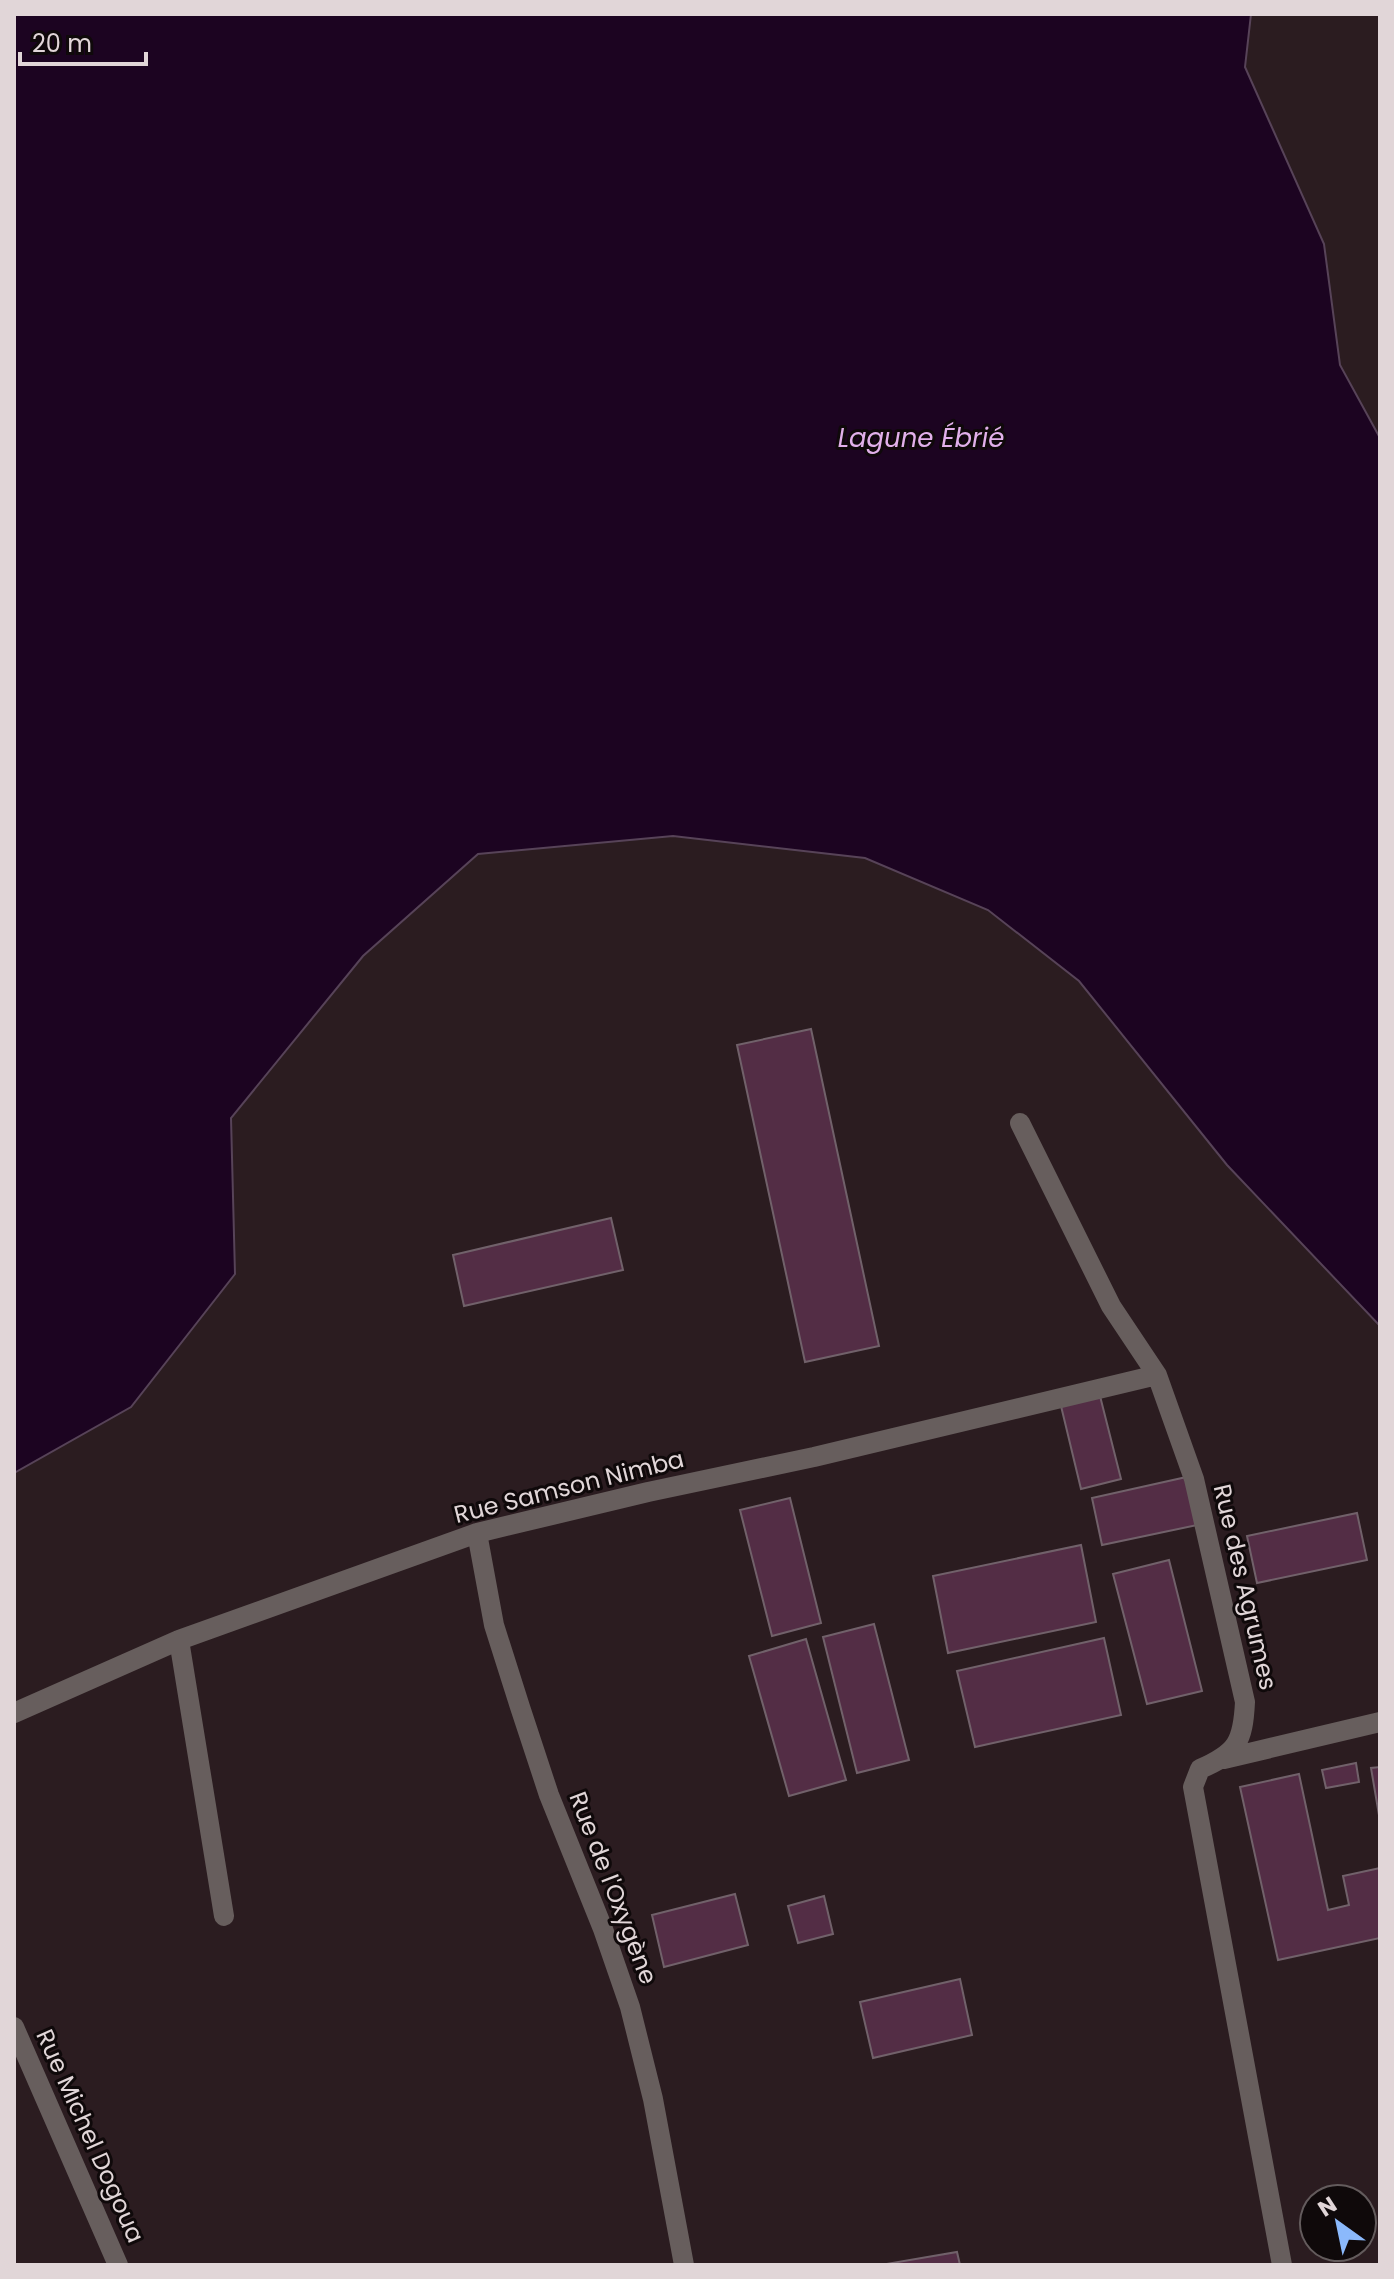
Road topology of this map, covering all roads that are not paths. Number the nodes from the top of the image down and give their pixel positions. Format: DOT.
graph roads {
  1 [pos="1020,1123"];
  2 [pos="1157,1375"];
  3 [pos="477,1533"];
  4 [pos="179,1640"];
  5 [pos="14,1713"];
  6 [pos="1380,1722"];
  7 [pos="1224,1759"];
  8 [pos="224,1916"];
  9 [pos="14,2027"];
  10 [pos="118,2265"];
  11 [pos="684,2265"];
  12 [pos="1282,2265"];
  1 -- 2 [label="street, Rue des Agrumes"];
  2 -- 3 [label="street, Rue Samson Nimba"];
  2 -- 7 [label="street, Rue des Agrumes"];
  3 -- 4 [label="street, Rue Samson Nimba"];
  3 -- 11 [label="street, Rue de l'Oxygène"];
  4 -- 5 [label="street, Rue Samson Nimba"];
  4 -- 8 [label="street"];
  6 -- 7 [label="street"];
  7 -- 12 [label="street, Rue des Agrumes"];
  9 -- 10 [label="street, Rue Michel Dogoua"];
}
